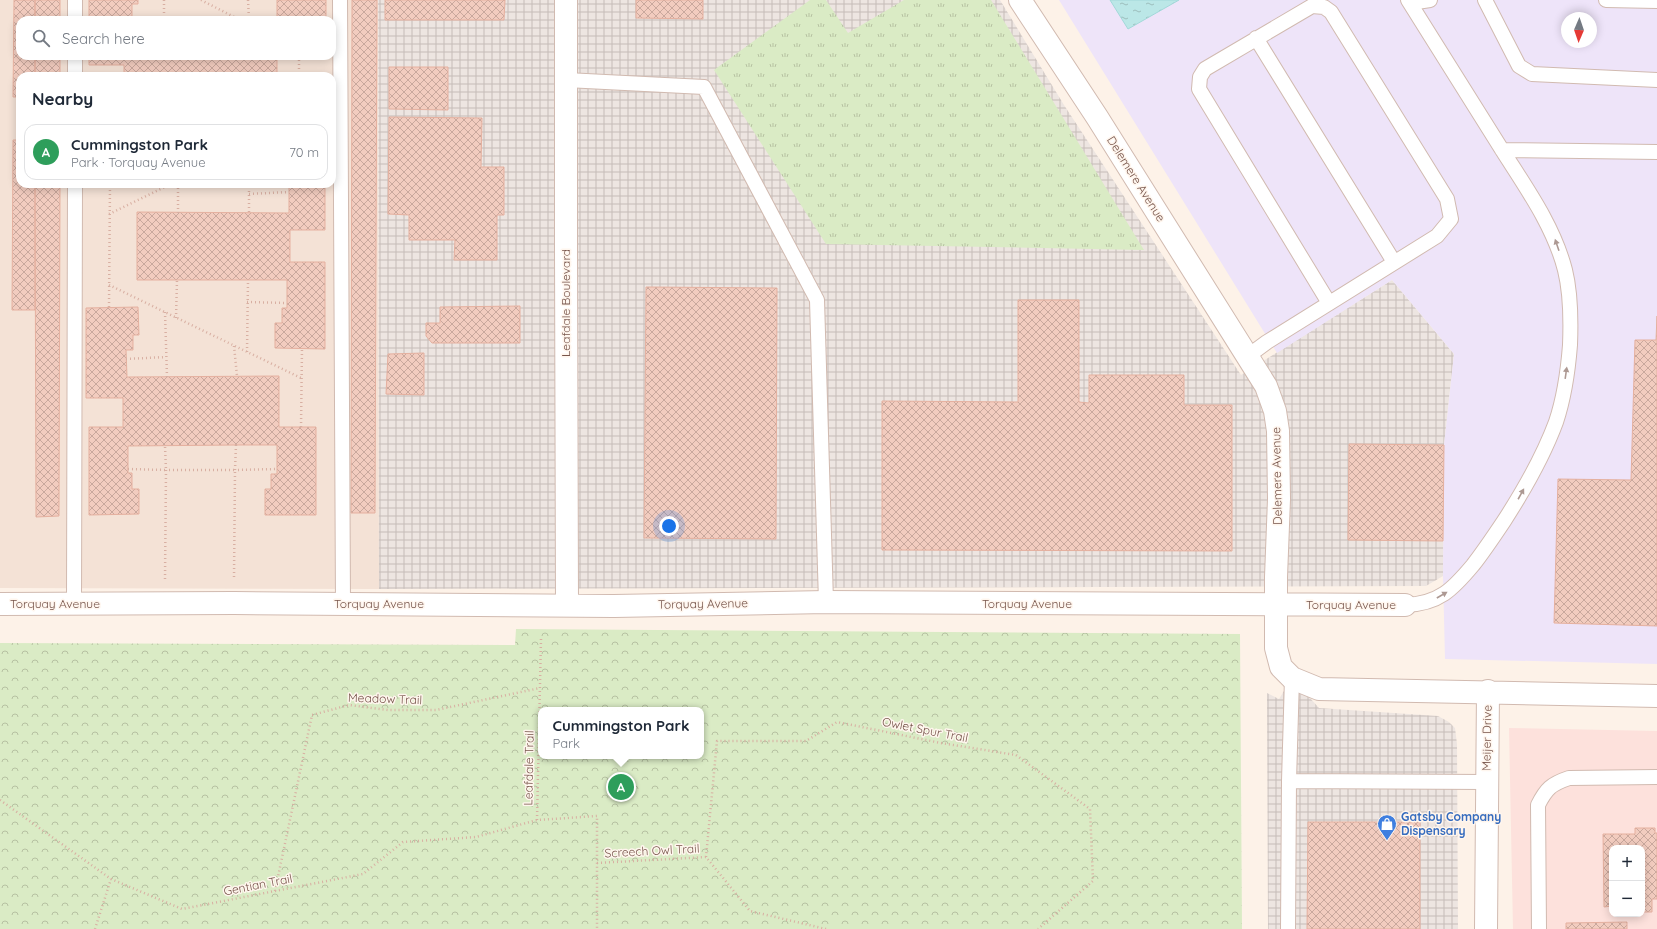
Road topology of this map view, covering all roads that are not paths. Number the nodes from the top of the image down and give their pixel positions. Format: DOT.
graph roads {
  1 [pos="74,0"];
  2 [pos="340,0"];
  3 [pos="566,0"];
  4 [pos="1020,0"];
  5 [pos="1430,0"];
  6 [pos="1485,0"];
  7 [pos="1606,0"];
  8 [pos="1409,1"];
  9 [pos="1657,1"];
  10 [pos="75,16"];
  11 [pos="1256,38"];
  12 [pos="75,60"];
  13 [pos="75,72"];
  14 [pos="566,80"];
  15 [pos="1657,80"];
  16 [pos="1502,150"];
  17 [pos="1657,152"];
  18 [pos="75,188"];
  19 [pos="1394,262"];
  20 [pos="1329,303"];
  21 [pos="1248,356"];
  22 [pos="826,602"];
  23 [pos="0,604"];
  24 [pos="74,604"];
  25 [pos="343,604"];
  26 [pos="567,605"];
  27 [pos="1276,605"];
  28 [pos="1405,605"];
  29 [pos="1292,678"];
  30 [pos="1488,691"];
  31 [pos="1657,696"];
  32 [pos="1657,777"];
  33 [pos="1289,781"];
  34 [pos="1486,782"];
  35 [pos="1288,929"];
  36 [pos="1486,929"];
  37 [pos="1539,929"];
  1 -- 10 [label="lane"];
  2 -- 25 [label="lane"];
  3 -- 14 [label="street, Leafdale Boulevard"];
  4 -- 21 [label="street, Delemere Avenue"];
  5 -- 8 [label="lane"];
  6 -- 15 [label="lane"];
  7 -- 9 [label="lane"];
  8 -- 16 [label="lane"];
  11 -- 19 [label="lane"];
  11 -- 19 [label="lane"];
  11 -- 20 [label="lane"];
  12 -- 13 [label="lane"];
  14 -- 22 [label="lane"];
  14 -- 26 [label="street, Leafdale Boulevard"];
  16 -- 17 [label="lane"];
  28 -- 16 [label="lane, one-way"];
  18 -- 24 [label="lane"];
  19 -- 20 [label="lane"];
  20 -- 21 [label="lane"];
  21 -- 27 [label="street, Delemere Avenue"];
  22 -- 26 [label="street, Torquay Avenue"];
  22 -- 27 [label="street, Torquay Avenue"];
  23 -- 24 [label="street, Torquay Avenue"];
  24 -- 25 [label="street, Torquay Avenue"];
  25 -- 26 [label="street, Torquay Avenue"];
  27 -- 28 [label="street, Torquay Avenue"];
  27 -- 29 [label="street, Delemere Avenue"];
  29 -- 30 [label="street, Delemere Avenue"];
  29 -- 33 [label="lane"];
  30 -- 31 [label="street, Meijer Drive"];
  30 -- 34 [label="street, Meijer Drive"];
  32 -- 37 [label="lane"];
  33 -- 34 [label="lane"];
  33 -- 35 [label="lane"];
  34 -- 36 [label="street, Meijer Drive"];
}
